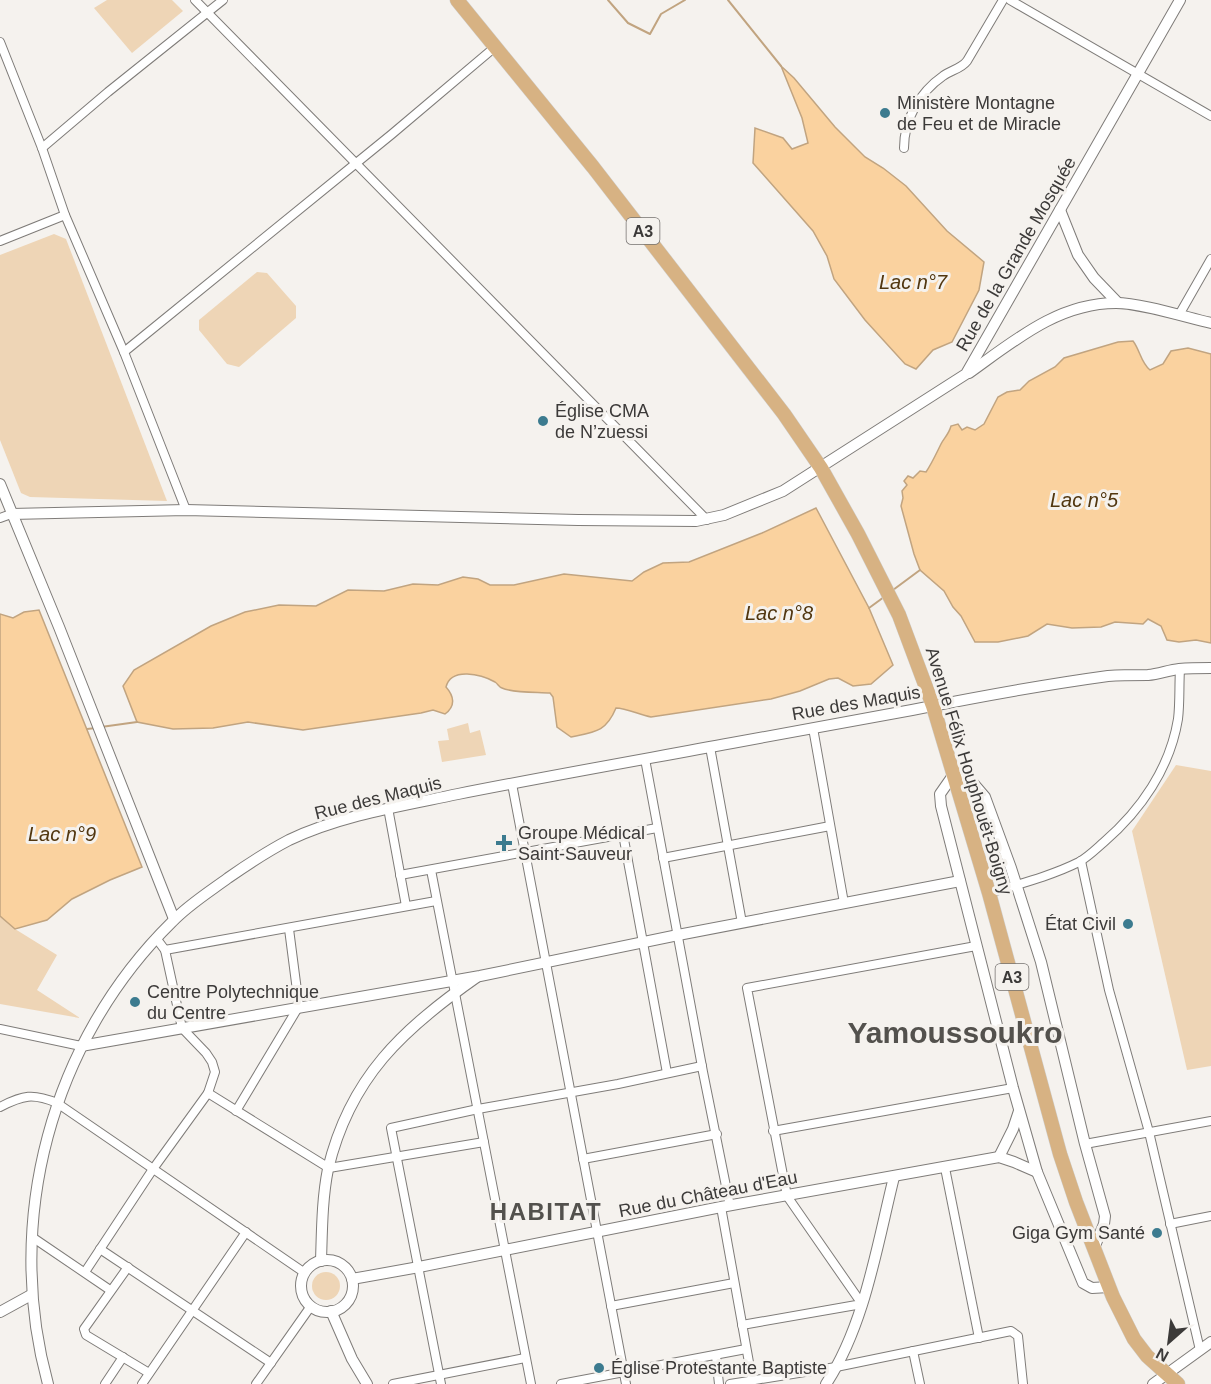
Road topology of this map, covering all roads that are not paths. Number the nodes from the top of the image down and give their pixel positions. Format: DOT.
graph roads {
  1 [pos="195,0"];
  2 [pos="223,0"];
  3 [pos="458,0"];
  4 [pos="1003,0"];
  5 [pos="1010,0"];
  6 [pos="1180,0"];
  7 [pos="207,13"];
  8 [pos="0,42"];
  9 [pos="495,47"];
  10 [pos="1138,74"];
  11 [pos="1211,116"];
  12 [pos="42,148"];
  13 [pos="904,148"];
  14 [pos="356,164"];
  15 [pos="1060,210"];
  16 [pos="66,215"];
  17 [pos="0,241"];
  18 [pos="1211,259"];
  19 [pos="1118,303"];
  20 [pos="1179,315"];
  21 [pos="1211,323"];
  22 [pos="124,352"];
  23 [pos="966,374"];
  24 [pos="821,468"];
  25 [pos="0,484"];
  26 [pos="186,510"];
  27 [pos="11,514"];
  28 [pos="0,518"];
  29 [pos="707,520"];
  30 [pos="1211,668"];
  31 [pos="1180,669"];
  32 [pos="933,706"];
  33 [pos="813,728"];
  34 [pos="710,747"];
  35 [pos="645,759"];
  36 [pos="954,774"];
  37 [pos="512,784"];
  38 [pos="388,808"];
  39 [pos="830,826"];
  40 [pos="657,828"];
  41 [pos="623,834"];
  42 [pos="728,847"];
  43 [pos="525,853"];
  44 [pos="663,858"];
  45 [pos="1081,861"];
  46 [pos="431,870"];
  47 [pos="400,875"];
  48 [pos="960,881"];
  49 [pos="1017,885"];
  50 [pos="989,893"];
  51 [pos="436,901"];
  52 [pos="844,903"];
  53 [pos="406,906"];
  54 [pos="174,919"];
  55 [pos="742,923"];
  56 [pos="289,929"];
  57 [pos="678,935"];
  58 [pos="156,938"];
  59 [pos="644,942"];
  60 [pos="976,946"];
  61 [pos="165,950"];
  62 [pos="544,962"];
  63 [pos="480,975"];
  64 [pos="451,980"];
  65 [pos="454,993"];
  66 [pos="299,1006"];
  67 [pos="182,1028"];
  68 [pos="0,1029"];
  69 [pos="81,1046"];
  70 [pos="702,1066"];
  71 [pos="667,1073"];
  72 [pos="1013,1088"];
  73 [pos="208,1093"];
  74 [pos="570,1093"];
  75 [pos="57,1103"];
  76 [pos="0,1107"];
  77 [pos="478,1109"];
  78 [pos="1019,1110"];
  79 [pos="236,1111"];
  80 [pos="1211,1121"];
  81 [pos="773,1131"];
  82 [pos="1149,1132"];
  83 [pos="717,1134"];
  84 [pos="484,1142"];
  85 [pos="1085,1144"];
  86 [pos="999,1157"];
  87 [pos="398,1158"];
  88 [pos="583,1159"];
  89 [pos="328,1168"];
  90 [pos="945,1168"];
  91 [pos="153,1169"];
  92 [pos="1037,1172"];
  93 [pos="894,1177"];
  94 [pos="787,1196"];
  95 [pos="726,1207"];
  96 [pos="1211,1216"];
  97 [pos="1170,1224"];
  98 [pos="246,1232"];
  99 [pos="595,1232"];
  100 [pos="32,1237"];
  101 [pos="1094,1248"];
  102 [pos="100,1249"];
  103 [pos="504,1249"];
  104 [pos="321,1261"];
  105 [pos="128,1267"];
  106 [pos="419,1267"];
  107 [pos="85,1272"];
  108 [pos="305,1273"];
  109 [pos="352,1279"];
  110 [pos="734,1283"];
  111 [pos="1110,1287"];
  112 [pos="110,1290"];
  113 [pos="31,1295"];
  114 [pos="862,1304"];
  115 [pos="311,1306"];
  116 [pos="611,1306"];
  117 [pos="194,1310"];
  118 [pos="331,1311"];
  119 [pos="0,1312"];
  120 [pos="742,1325"];
  121 [pos="978,1338"];
  122 [pos="1211,1342"];
  123 [pos="746,1349"];
  124 [pos="1200,1350"];
  125 [pos="913,1352"];
  126 [pos="716,1356"];
  127 [pos="123,1357"];
  128 [pos="525,1358"];
  129 [pos="271,1363"];
  130 [pos="836,1367"];
  131 [pos="624,1372"];
  132 [pos="149,1373"];
  133 [pos="1166,1375"];
  134 [pos="441,1379"];
  135 [pos="752,1379"];
  136 [pos="48,1384"];
  137 [pos="105,1384"];
  138 [pos="142,1384"];
  139 [pos="256,1384"];
  140 [pos="367,1384"];
  141 [pos="393,1384"];
  142 [pos="531,1384"];
  143 [pos="561,1384"];
  144 [pos="626,1384"];
  145 [pos="719,1384"];
  146 [pos="730,1384"];
  147 [pos="826,1384"];
  148 [pos="920,1384"];
  149 [pos="1023,1384"];
  150 [pos="1153,1384"];
  151 [pos="1178,1384"];
  1 -- 7 [label="street"];
  2 -- 7 [label="street"];
  3 -- 9 [label="highway, Avenue Félix Houphouët-Boigny / A3"];
  4 -- 13 [label="street"];
  5 -- 10 [label="street"];
  6 -- 10 [label="street, Rue de la Grande Mosquée"];
  7 -- 12 [label="street"];
  7 -- 14 [label="street"];
  8 -- 12 [label="street"];
  9 -- 14 [label="street"];
  9 -- 24 [label="highway, Avenue Félix Houphouët-Boigny / A3"];
  10 -- 11 [label="street"];
  10 -- 15 [label="street, Rue de la Grande Mosquée"];
  12 -- 16 [label="street"];
  14 -- 22 [label="street"];
  14 -- 29 [label="street"];
  15 -- 19 [label="street"];
  15 -- 23 [label="street, Rue de la Grande Mosquée"];
  16 -- 17 [label="street"];
  16 -- 22 [label="street"];
  18 -- 20 [label="street"];
  19 -- 20 [label="street"];
  19 -- 23 [label="street"];
  20 -- 21 [label="street"];
  22 -- 26 [label="street"];
  23 -- 24 [label="street, Rue de la Grande Mosquée"];
  24 -- 29 [label="street, Rue de la Grande Mosquée"];
  24 -- 32 [label="highway, Avenue Félix Houphouët-Boigny / A3"];
  25 -- 27 [label="street"];
  26 -- 27 [label="street"];
  26 -- 29 [label="street"];
  27 -- 28 [label="street"];
  27 -- 54 [label="street"];
  30 -- 31 [label="street, Rue des Maquis"];
  31 -- 32 [label="street, Rue des Maquis"];
  31 -- 45 [label="street"];
  32 -- 33 [label="street, Rue des Maquis"];
  32 -- 36 [label="highway, Avenue Félix Houphouët-Boigny / A3"];
  33 -- 34 [label="street, Rue des Maquis"];
  33 -- 39 [label="street"];
  34 -- 35 [label="street, Rue des Maquis"];
  34 -- 42 [label="street"];
  35 -- 37 [label="street, Rue des Maquis"];
  35 -- 40 [label="street"];
  36 -- 48 [label="street"];
  36 -- 49 [label="street"];
  36 -- 50 [label="highway, Avenue Félix Houphouët-Boigny / A3"];
  37 -- 38 [label="street, Rue des Maquis"];
  37 -- 43 [label="street"];
  38 -- 47 [label="street"];
  38 -- 54 [label="street, Rue des Maquis"];
  39 -- 42 [label="street"];
  39 -- 52 [label="street"];
  40 -- 41 [label="street"];
  40 -- 44 [label="street"];
  41 -- 43 [label="street"];
  41 -- 59 [label="street"];
  42 -- 44 [label="street"];
  42 -- 55 [label="street"];
  43 -- 46 [label="street"];
  43 -- 62 [label="street"];
  44 -- 57 [label="street"];
  45 -- 49 [label="street"];
  45 -- 82 [label="street"];
  46 -- 47 [label="street"];
  46 -- 51 [label="street"];
  47 -- 53 [label="street"];
  48 -- 52 [label="street"];
  48 -- 60 [label="street"];
  49 -- 50 [label="street"];
  49 -- 85 [label="street"];
  50 -- 101 [label="highway, Avenue Félix Houphouët-Boigny / A3"];
  51 -- 53 [label="street"];
  51 -- 64 [label="street"];
  52 -- 55 [label="street"];
  53 -- 56 [label="street"];
  54 -- 58 [label="street, Rue des Maquis"];
  55 -- 57 [label="street"];
  56 -- 61 [label="street"];
  56 -- 66 [label="street"];
  57 -- 59 [label="street"];
  57 -- 70 [label="street"];
  58 -- 61 [label="street"];
  58 -- 69 [label="street, Rue des Maquis"];
  59 -- 62 [label="street"];
  59 -- 71 [label="street"];
  60 -- 72 [label="street"];
  60 -- 81 [label="street"];
  61 -- 67 [label="street"];
  62 -- 63 [label="street"];
  62 -- 74 [label="street"];
  63 -- 64 [label="street"];
  63 -- 65 [label="street"];
  64 -- 65 [label="street"];
  64 -- 66 [label="street"];
  65 -- 77 [label="street"];
  65 -- 89 [label="street"];
  66 -- 67 [label="street"];
  66 -- 79 [label="street"];
  67 -- 69 [label="street"];
  67 -- 73 [label="street"];
  68 -- 69 [label="street"];
  69 -- 75 [label="street, Rue des Maquis"];
  70 -- 71 [label="street"];
  70 -- 83 [label="street"];
  71 -- 74 [label="street"];
  72 -- 78 [label="street"];
  72 -- 81 [label="street"];
  73 -- 79 [label="street"];
  73 -- 91 [label="street"];
  74 -- 77 [label="street"];
  74 -- 88 [label="street"];
  75 -- 76 [label="street"];
  75 -- 91 [label="street"];
  75 -- 100 [label="street, Rue des Maquis"];
  77 -- 84 [label="street"];
  77 -- 87 [label="street"];
  78 -- 86 [label="street"];
  78 -- 92 [label="street"];
  79 -- 89 [label="street"];
  80 -- 82 [label="street"];
  81 -- 94 [label="street"];
  82 -- 85 [label="street"];
  82 -- 97 [label="street"];
  83 -- 88 [label="street"];
  83 -- 95 [label="street"];
  84 -- 87 [label="street"];
  84 -- 103 [label="street"];
  85 -- 101 [label="street"];
  86 -- 90 [label="street, Rue du Château d'Eau"];
  86 -- 92 [label="street"];
  87 -- 89 [label="street"];
  87 -- 106 [label="street"];
  88 -- 99 [label="street"];
  89 -- 104 [label="street"];
  90 -- 93 [label="street, Rue du Château d'Eau"];
  90 -- 121 [label="street"];
  91 -- 98 [label="street"];
  91 -- 102 [label="street"];
  92 -- 111 [label="street"];
  93 -- 94 [label="street, Rue du Château d'Eau"];
  93 -- 114 [label="street"];
  94 -- 95 [label="street, Rue du Château d'Eau"];
  94 -- 114 [label="street"];
  95 -- 99 [label="street, Rue du Château d'Eau"];
  95 -- 110 [label="street"];
  96 -- 97 [label="street"];
  97 -- 124 [label="street"];
  98 -- 108 [label="street"];
  98 -- 117 [label="street"];
  99 -- 103 [label="street, Rue du Château d'Eau"];
  99 -- 116 [label="street"];
  100 -- 107 [label="street"];
  100 -- 113 [label="street, Rue des Maquis"];
  101 -- 111 [label="highway, Avenue Félix Houphouët-Boigny / A3"];
  102 -- 105 [label="street"];
  102 -- 107 [label="street"];
  103 -- 106 [label="street, Rue du Château d'Eau"];
  103 -- 128 [label="street"];
  104 -- 108 [label="street"];
  104 -- 109 [label="street"];
  105 -- 112 [label="street"];
  105 -- 117 [label="street"];
  106 -- 109 [label="street, Rue du Château d'Eau"];
  106 -- 134 [label="street"];
  107 -- 112 [label="street"];
  108 -- 115 [label="street"];
  109 -- 118 [label="street"];
  110 -- 116 [label="street"];
  110 -- 120 [label="street"];
  111 -- 133 [label="highway, Avenue Félix Houphouët-Boigny / A3"];
  112 -- 127 [label="street"];
  113 -- 119 [label="street"];
  113 -- 136 [label="street, Rue des Maquis"];
  114 -- 120 [label="street"];
  114 -- 130 [label="street"];
  115 -- 118 [label="street"];
  115 -- 129 [label="street"];
  116 -- 131 [label="street"];
  117 -- 129 [label="street"];
  117 -- 132 [label="street"];
  118 -- 140 [label="street"];
  120 -- 123 [label="street"];
  121 -- 125 [label="street"];
  121 -- 149 [label="street"];
  122 -- 124 [label="street"];
  123 -- 126 [label="street"];
  123 -- 135 [label="street"];
  124 -- 133 [label="street"];
  125 -- 130 [label="street"];
  125 -- 148 [label="street"];
  126 -- 131 [label="street"];
  126 -- 145 [label="street"];
  127 -- 132 [label="street"];
  127 -- 137 [label="street"];
  128 -- 134 [label="street"];
  128 -- 142 [label="street"];
  129 -- 139 [label="street"];
  130 -- 135 [label="street"];
  130 -- 147 [label="street"];
  131 -- 143 [label="street"];
  131 -- 144 [label="street"];
  132 -- 138 [label="street"];
  133 -- 150 [label="street"];
  133 -- 151 [label="highway, A3"];
  134 -- 141 [label="street"];
  135 -- 146 [label="street"];
}
